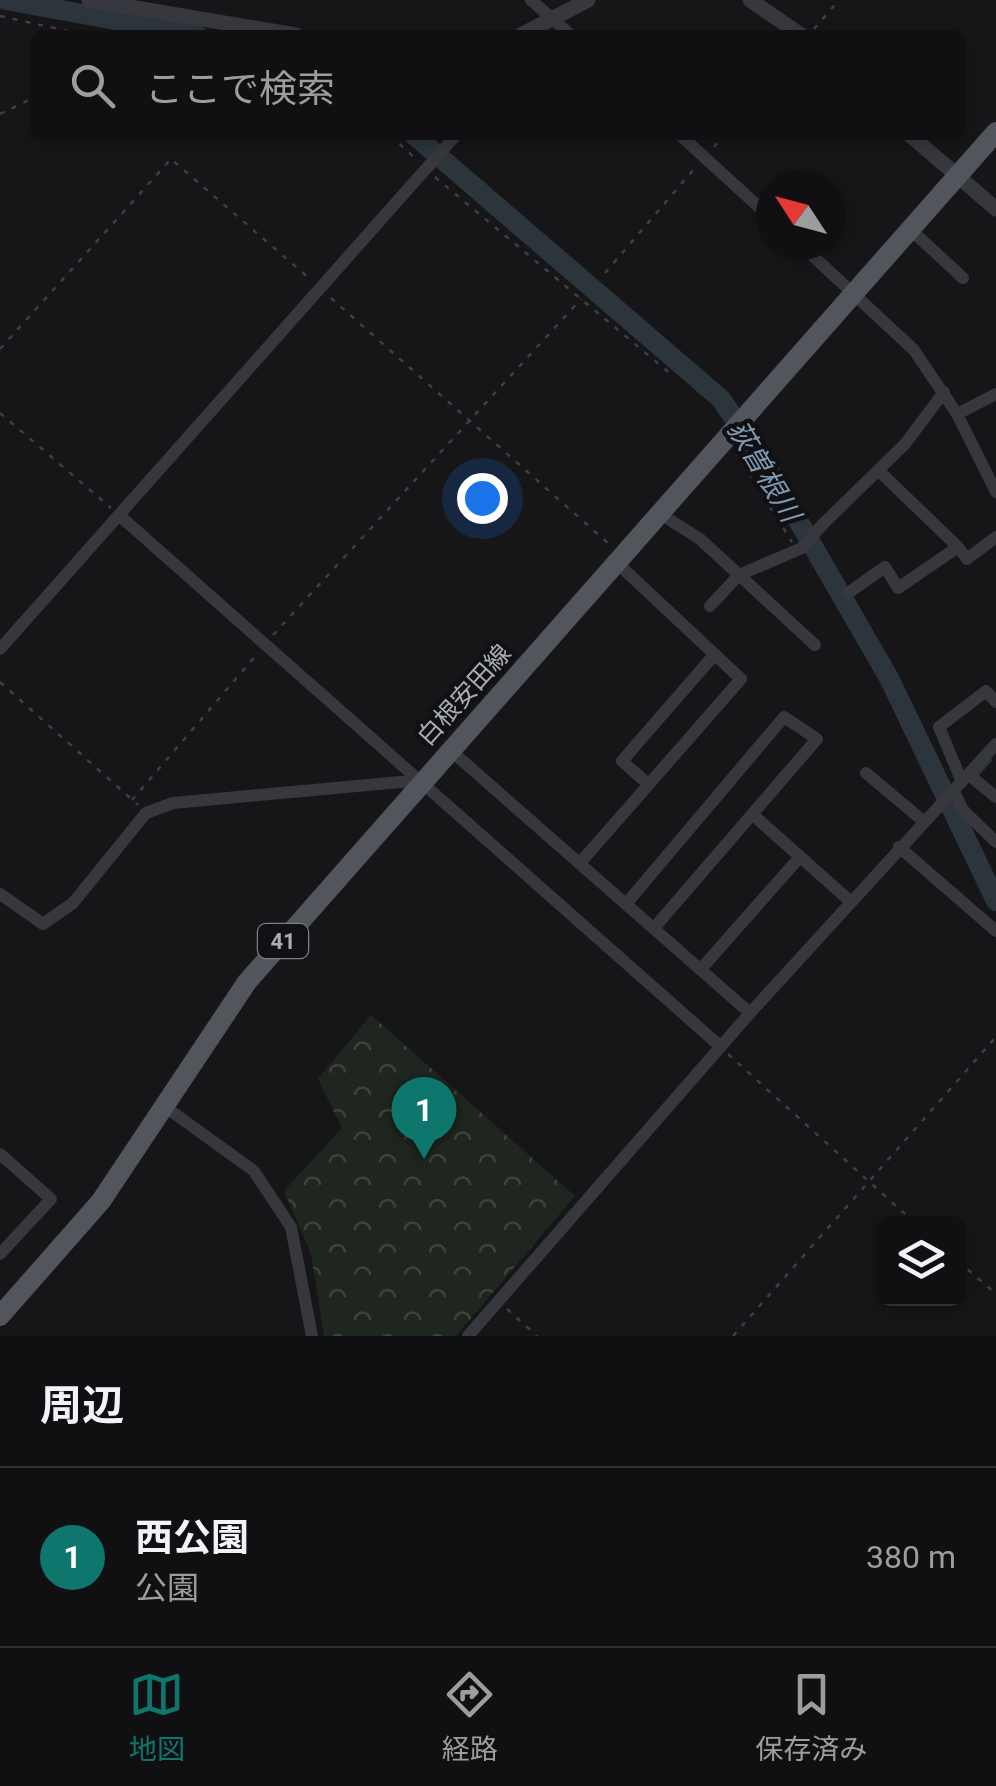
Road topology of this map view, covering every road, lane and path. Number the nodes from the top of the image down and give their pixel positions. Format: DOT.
graph roads {
  1 [pos="89,0"];
  2 [pos="532,0"];
  3 [pos="588,0"];
  4 [pos="750,0"];
  5 [pos="839,0"];
  6 [pos="172,10"];
  7 [pos="0,16"];
  8 [pos="553,19"];
  9 [pos="63,30"];
  10 [pos="152,30"];
  11 [pos="271,30"];
  12 [pos="531,30"];
  13 [pos="565,30"];
  14 [pos="794,30"];
  15 [pos="813,30"];
  16 [pos="30,99"];
  17 [pos="0,114"];
  18 [pos="996,132"];
  19 [pos="396,140"];
  20 [pos="452,140"];
  21 [pos="685,140"];
  22 [pos="719,140"];
  23 [pos="916,140"];
  24 [pos="704,157"];
  25 [pos="428,167"];
  26 [pos="957,175"];
  27 [pos="756,204"];
  28 [pos="996,209"];
  29 [pos="910,229"];
  30 [pos="817,260"];
  31 [pos="604,272"];
  32 [pos="963,278"];
  33 [pos="321,289"];
  34 [pos="854,294"];
  35 [pos="581,300"];
  36 [pos="0,350"];
  37 [pos="672,375"];
  38 [pos="944,392"];
  39 [pos="996,394"];
  40 [pos="0,413"];
  41 [pos="957,414"];
  42 [pos="469,421"];
  43 [pos="727,436"];
  44 [pos="878,470"];
  45 [pos="996,492"];
  46 [pos="659,513"];
  47 [pos="120,516"];
  48 [pos="996,538"];
  49 [pos="958,547"];
  50 [pos="800,549"];
  51 [pos="619,558"];
  52 [pos="739,575"];
  53 [pos="848,592"];
  54 [pos="710,606"];
  55 [pos="265,644"];
  56 [pos="815,645"];
  57 [pos="0,649"];
  58 [pos="715,654"];
  59 [pos="0,682"];
  60 [pos="996,702"];
  61 [pos="996,744"];
  62 [pos="449,748"];
  63 [pos="866,772"];
  64 [pos="422,780"];
  65 [pos="962,783"];
  66 [pos="648,784"];
  67 [pos="996,797"];
  68 [pos="752,814"];
  69 [pos="922,820"];
  70 [pos="996,842"];
  71 [pos="900,847"];
  72 [pos="800,858"];
  73 [pos="580,863"];
  74 [pos="0,894"];
  75 [pos="850,902"];
  76 [pos="626,904"];
  77 [pos="654,928"];
  78 [pos="996,931"];
  79 [pos="701,970"];
  80 [pos="750,1013"];
  81 [pos="996,1037"];
  82 [pos="720,1047"];
  83 [pos="161,1109"];
  84 [pos="3,1162"];
  85 [pos="868,1181"];
  86 [pos="907,1216"];
  87 [pos="0,1254"];
  88 [pos="966,1267"];
  89 [pos="996,1294"];
  90 [pos="499,1302"];
  91 [pos="0,1316"];
  92 [pos="312,1336"];
  93 [pos="468,1336"];
  94 [pos="537,1336"];
  95 [pos="733,1336"];
  1 -- 6 [label="street"];
  2 -- 8 [label="street"];
  3 -- 8 [label="street"];
  4 -- 14 [label="street"];
  5 -- 15 [label="path"];
  6 -- 10 [label="path"];
  6 -- 11 [label="street"];
  7 -- 9 [label="path"];
  8 -- 12 [label="street"];
  8 -- 13 [label="street"];
  16 -- 17 [label="path"];
  18 -- 26 [label="main road, 白根安田線 / 41"];
  19 -- 25 [label="path"];
  20 -- 25 [label="street"];
  21 -- 24 [label="street"];
  22 -- 24 [label="path"];
  23 -- 26 [label="street"];
  24 -- 27 [label="street"];
  24 -- 31 [label="path"];
  25 -- 33 [label="street"];
  25 -- 35 [label="path"];
  26 -- 28 [label="street"];
  26 -- 29 [label="main road, 白根安田線 / 41"];
  29 -- 32 [label="street"];
  29 -- 34 [label="main road, 白根安田線 / 41"];
  30 -- 34 [label="street"];
  33 -- 36 [label="path"];
  33 -- 42 [label="path"];
  33 -- 47 [label="street"];
  34 -- 38 [label="street"];
  34 -- 43 [label="main road, 白根安田線 / 41"];
  35 -- 37 [label="path"];
  35 -- 42 [label="path"];
  38 -- 41 [label="street"];
  38 -- 44 [label="street"];
  39 -- 41 [label="street"];
  40 -- 47 [label="path"];
  41 -- 45 [label="street"];
  42 -- 51 [label="path"];
  42 -- 55 [label="path"];
  43 -- 46 [label="main road, 白根安田線 / 41"];
  43 -- 50 [label="path"];
  44 -- 49 [label="street"];
  44 -- 50 [label="street"];
  46 -- 51 [label="main road, 白根安田線 / 41"];
  46 -- 52 [label="street"];
  47 -- 55 [label="street"];
  47 -- 57 [label="street"];
  48 -- 49 [label="street"];
  49 -- 53 [label="street"];
  50 -- 52 [label="street"];
  51 -- 58 [label="street"];
  51 -- 62 [label="main road, 白根安田線 / 41"];
  52 -- 54 [label="street"];
  52 -- 56 [label="street"];
  55 -- 59 [label="path"];
  55 -- 64 [label="street"];
  58 -- 66 [label="street"];
  58 -- 66 [label="street"];
  60 -- 65 [label="street"];
  61 -- 65 [label="street"];
  62 -- 64 [label="main road, 白根安田線 / 41"];
  62 -- 73 [label="street"];
  63 -- 69 [label="street"];
  64 -- 74 [label="street"];
  64 -- 82 [label="street"];
  64 -- 83 [label="main road, 白根安田線 / 41"];
  65 -- 67 [label="street"];
  65 -- 69 [label="street"];
  65 -- 70 [label="street"];
  66 -- 73 [label="street"];
  68 -- 72 [label="street"];
  68 -- 76 [label="street"];
  68 -- 77 [label="street"];
  69 -- 71 [label="street"];
  71 -- 75 [label="street"];
  71 -- 78 [label="street"];
  72 -- 75 [label="street"];
  72 -- 79 [label="street"];
  73 -- 76 [label="street"];
  75 -- 80 [label="street"];
  76 -- 77 [label="street"];
  77 -- 79 [label="street"];
  79 -- 80 [label="street"];
  80 -- 82 [label="street"];
  81 -- 85 [label="path"];
  82 -- 85 [label="path"];
  82 -- 90 [label="street"];
  83 -- 91 [label="main road, 白根安田線 / 41"];
  83 -- 92 [label="street"];
  84 -- 87 [label="street"];
  85 -- 86 [label="path"];
  85 -- 95 [label="path"];
  88 -- 89 [label="path"];
  90 -- 93 [label="street"];
  90 -- 94 [label="path"];
}
